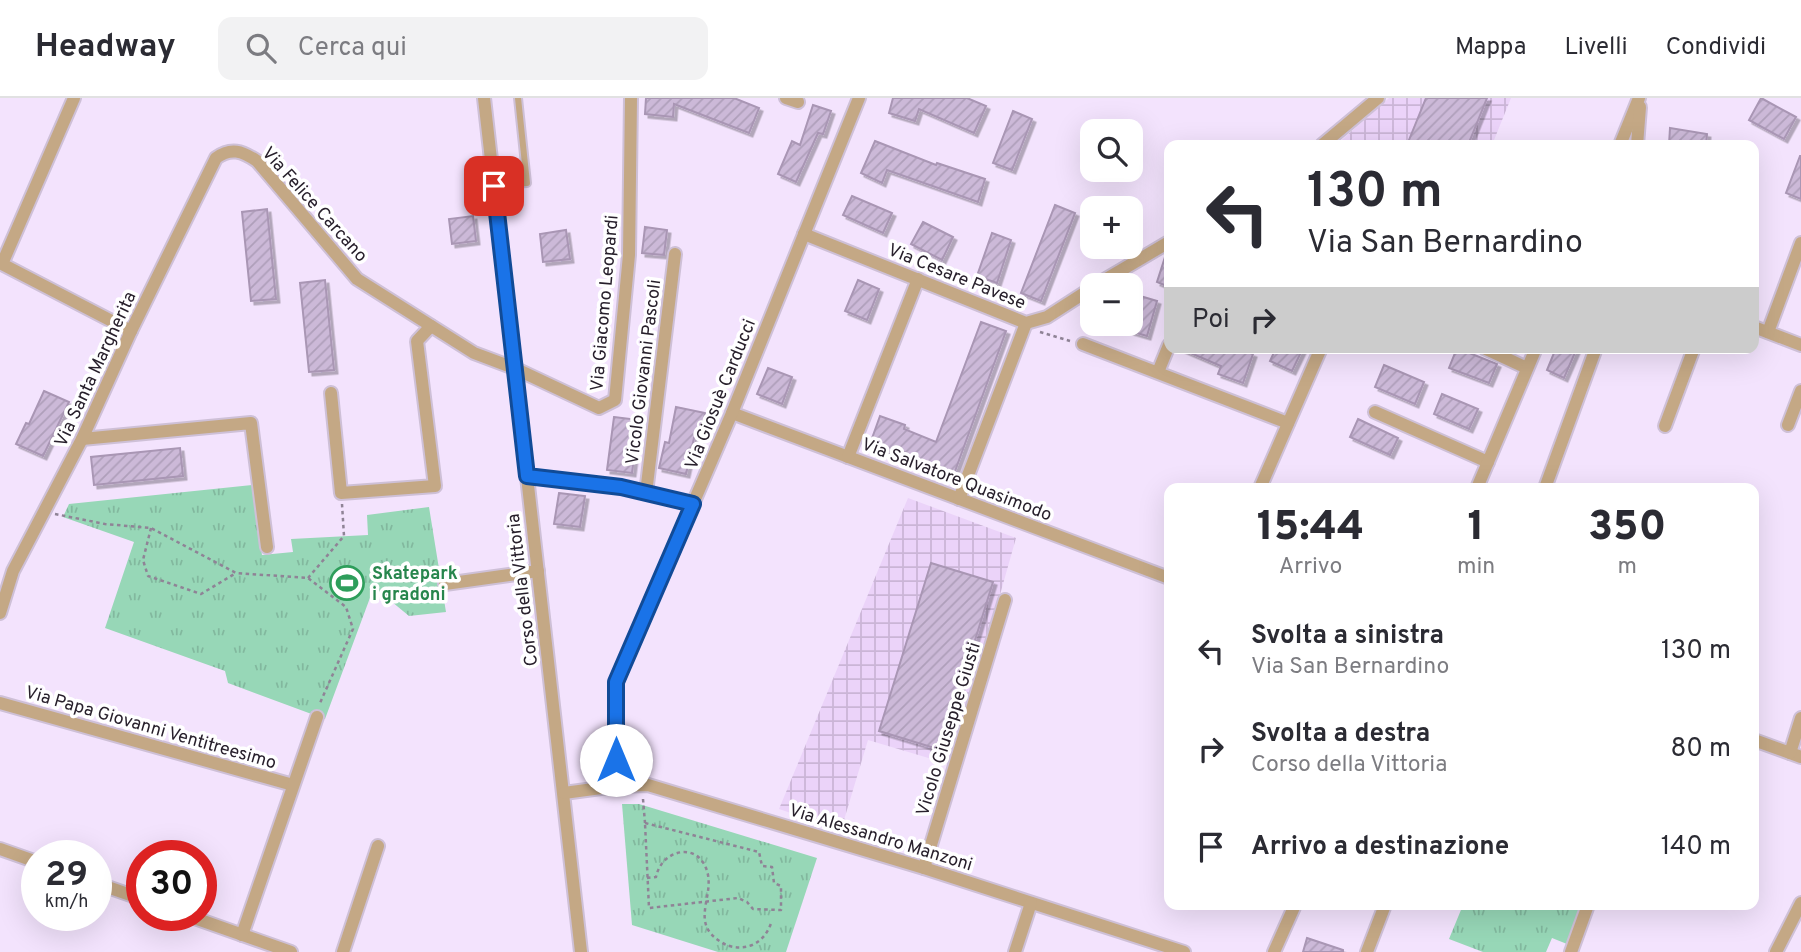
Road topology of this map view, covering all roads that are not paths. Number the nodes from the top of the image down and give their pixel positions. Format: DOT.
graph roads {
  1 [pos="74,98"];
  2 [pos="484,98"];
  3 [pos="518,98"];
  4 [pos="631,98"];
  5 [pos="859,98"];
  6 [pos="1378,98"];
  7 [pos="1640,98"];
  8 [pos="1328,140"];
  9 [pos="1622,140"];
  10 [pos="1637,140"];
  11 [pos="233,150"];
  12 [pos="494,186"];
  13 [pos="804,234"];
  14 [pos="1801,243"];
  15 [pos="1164,245"];
  16 [pos="675,254"];
  17 [pos="1116,273"];
  18 [pos="918,279"];
  19 [pos="1080,295"];
  20 [pos="1026,323"];
  21 [pos="431,326"];
  22 [pos="1759,329"];
  23 [pos="131,331"];
  24 [pos="1768,332"];
  25 [pos="1083,344"];
  26 [pos="1801,345"];
  27 [pos="1165,354"];
  28 [pos="1318,354"];
  29 [pos="1498,354"];
  30 [pos="1533,354"];
  31 [pos="1594,354"];
  32 [pos="1692,354"];
  33 [pos="514,368"];
  34 [pos="1527,368"];
  35 [pos="1158,372"];
  36 [pos="1801,391"];
  37 [pos="331,393"];
  38 [pos="1375,412"];
  39 [pos="732,413"];
  40 [pos="1289,423"];
  41 [pos="1788,425"];
  42 [pos="1665,426"];
  43 [pos="82,439"];
  44 [pos="848,457"];
  45 [pos="1488,462"];
  46 [pos="527,476"];
  47 [pos="1261,483"];
  48 [pos="1479,483"];
  49 [pos="1547,483"];
  50 [pos="646,493"];
  51 [pos="959,499"];
  52 [pos="693,504"];
  53 [pos="267,547"];
  54 [pos="538,571"];
  55 [pos="1164,576"];
  56 [pos="445,584"];
  57 [pos="1005,600"];
  58 [pos="1,608"];
  59 [pos="0,703"];
  60 [pos="317,717"];
  61 [pos="1801,718"];
  62 [pos="1759,742"];
  63 [pos="1796,755"];
  64 [pos="293,785"];
  65 [pos="616,786"];
  66 [pos="564,793"];
  67 [pos="378,846"];
  68 [pos="0,849"];
  69 [pos="21,856"];
  70 [pos="925,868"];
  71 [pos="1031,903"];
  72 [pos="1801,903"];
  73 [pos="1293,910"];
  74 [pos="1383,910"];
  75 [pos="1586,910"];
  76 [pos="217,926"];
  77 [pos="242,935"];
  78 [pos="275,949"];
  79 [pos="1163,949"];
  80 [pos="291,952"];
  81 [pos="343,952"];
  82 [pos="581,952"];
  83 [pos="1015,952"];
  84 [pos="1184,952"];
  85 [pos="1275,952"];
  86 [pos="1367,952"];
  87 [pos="1571,952"];
  88 [pos="1776,952"];
  1 -- 23 [label="street"];
  2 -- 12 [label="street, Corso della Vittoria"];
  3 -- 12 [label="lane"];
  4 -- 33 [label="street, Via Giacomo Leopardi"];
  5 -- 13 [label="street, Via Giosuè Carducci"];
  6 -- 8 [label="street"];
  7 -- 9 [label="street"];
  7 -- 10 [label="street"];
  11 -- 21 [label="street, Via Felice Carcano"];
  11 -- 23 [label="street, Via Santa Margherita"];
  12 -- 33 [label="street, Corso della Vittoria"];
  13 -- 18 [label="street, Via Cesare Pavese"];
  13 -- 39 [label="street, Via Giosuè Carducci"];
  14 -- 24 [label="street"];
  15 -- 17 [label="street, Via Cesare Pavese"];
  16 -- 50 [label="street, Vicolo Giovanni Pascoli"];
  18 -- 20 [label="street, Via Cesare Pavese"];
  18 -- 44 [label="street"];
  19 -- 20 [label="street, Via Cesare Pavese"];
  20 -- 51 [label="street"];
  21 -- 33 [label="street, Via Felice Carcano"];
  21 -- 37 [label="street"];
  22 -- 24 [label="street"];
  23 -- 43 [label="street, Via Santa Margherita"];
  24 -- 26 [label="street"];
  25 -- 35 [label="street"];
  27 -- 35 [label="street"];
  28 -- 40 [label="street"];
  29 -- 34 [label="street"];
  30 -- 34 [label="street"];
  31 -- 49 [label="street"];
  32 -- 42 [label="street"];
  33 -- 46 [label="street, Corso della Vittoria"];
  34 -- 45 [label="street"];
  35 -- 40 [label="street"];
  36 -- 41 [label="street"];
  38 -- 45 [label="street"];
  39 -- 44 [label="street, Via Salvatore Quasimodo"];
  39 -- 52 [label="street, Via Giosuè Carducci"];
  40 -- 47 [label="street"];
  43 -- 53 [label="street"];
  43 -- 58 [label="street, Via Santa Margherita"];
  44 -- 51 [label="street, Via Salvatore Quasimodo"];
  45 -- 48 [label="street"];
  46 -- 50 [label="street"];
  46 -- 54 [label="street, Corso della Vittoria"];
  50 -- 52 [label="street"];
  51 -- 55 [label="street, Via Salvatore Quasimodo"];
  52 -- 65 [label="street, Via Giosuè Carducci"];
  54 -- 56 [label="street"];
  54 -- 66 [label="street, Corso della Vittoria"];
  57 -- 70 [label="street, Vicolo Giuseppe Giusti"];
  59 -- 64 [label="street, Via Papa Giovanni Ventitreesimo"];
  60 -- 64 [label="street"];
  61 -- 63 [label="street"];
  62 -- 63 [label="street"];
  64 -- 77 [label="street"];
  65 -- 66 [label="street, Via Alessandro Manzoni"];
  65 -- 70 [label="street, Via Alessandro Manzoni"];
  66 -- 82 [label="street, Corso della Vittoria"];
  67 -- 81 [label="street"];
  68 -- 69 [label="street"];
  70 -- 71 [label="street, Via Alessandro Manzoni"];
  71 -- 79 [label="street, Via Alessandro Manzoni"];
  71 -- 83 [label="street"];
  72 -- 88 [label="street"];
  73 -- 85 [label="street"];
  74 -- 86 [label="street"];
  75 -- 87 [label="street"];
  76 -- 77 [label="street"];
  77 -- 78 [label="street"];
  78 -- 80 [label="street"];
  79 -- 84 [label="street, Via Alessandro Manzoni"];
}
